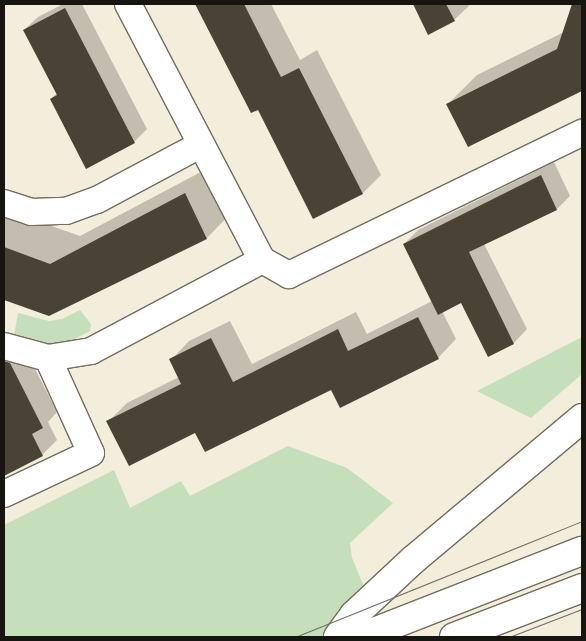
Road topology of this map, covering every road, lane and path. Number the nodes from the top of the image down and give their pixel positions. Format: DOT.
graph roads {
  1 [pos="128,4"];
  2 [pos="582,133"];
  3 [pos="200,145"];
  4 [pos="4,203"];
  5 [pos="262,260"];
  6 [pos="4,346"];
  7 [pos="48,358"];
  8 [pos="582,418"];
  9 [pos="4,494"];
  10 [pos="582,550"];
  11 [pos="582,588"];
  12 [pos="338,637"];
  13 [pos="361,637"];
  14 [pos="454,637"];
  1 -- 3 [label="street"];
  2 -- 5 [label="street"];
  3 -- 4 [label="street"];
  3 -- 5 [label="street"];
  5 -- 7 [label="street"];
  6 -- 7 [label="street"];
  7 -- 9 [label="street"];
  8 -- 12 [label="highway"];
  10 -- 13 [label="highway"];
  11 -- 14 [label="highway"];
}
